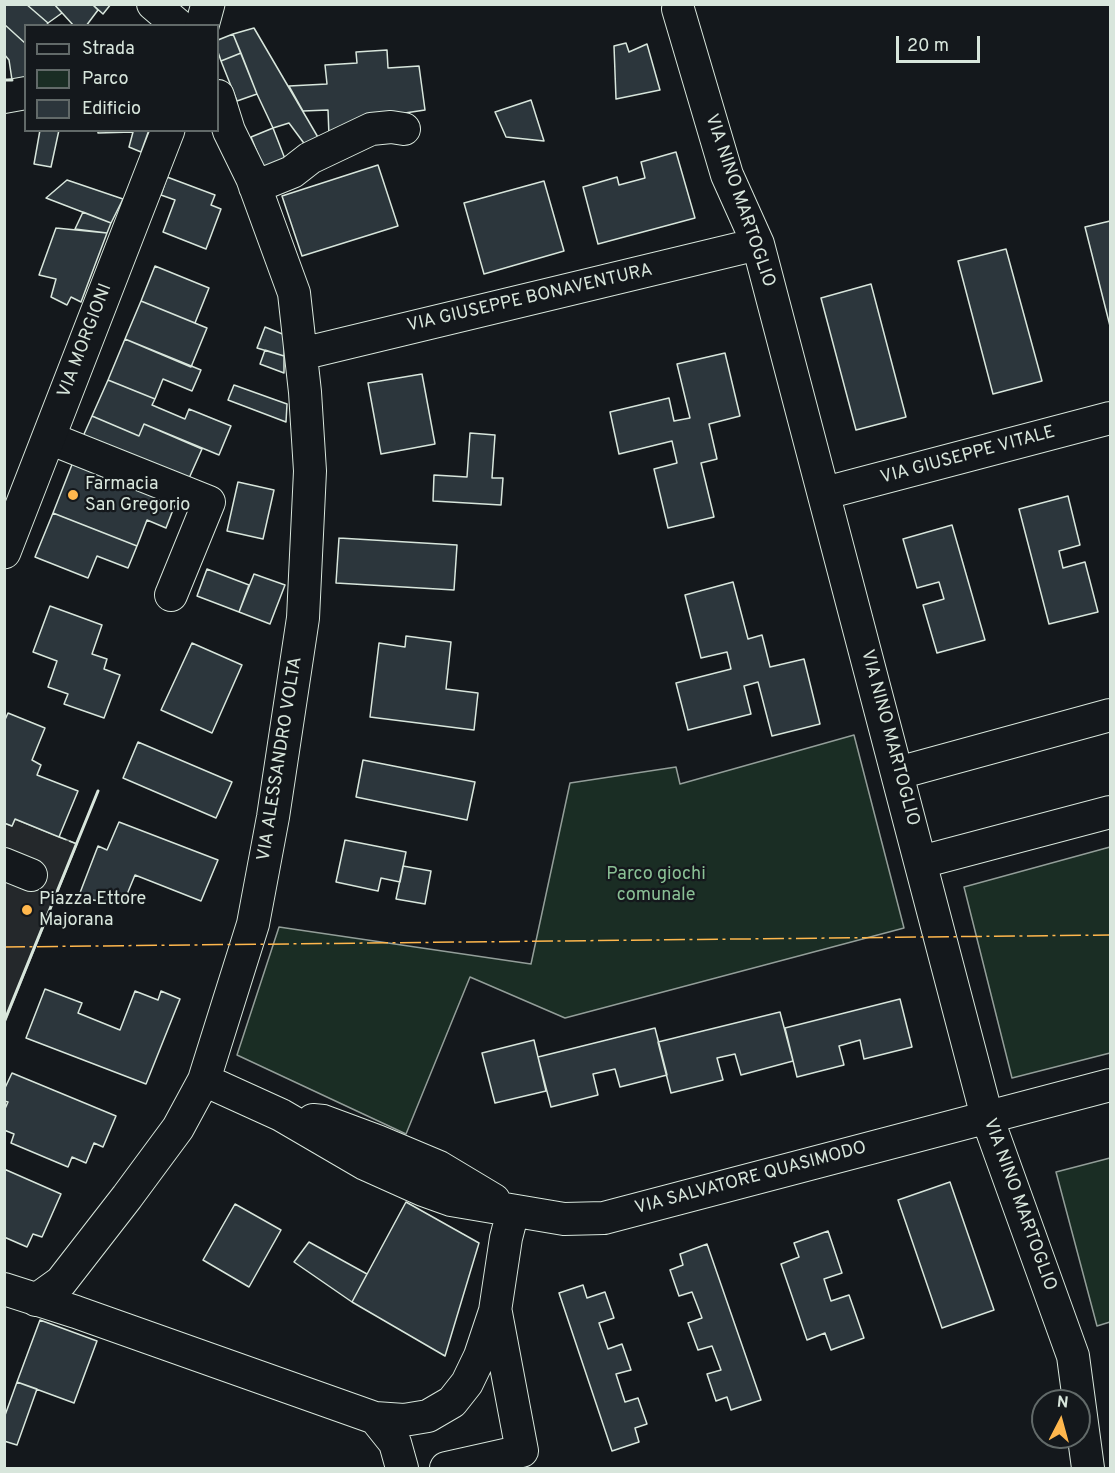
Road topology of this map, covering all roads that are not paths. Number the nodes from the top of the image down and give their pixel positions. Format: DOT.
graph roads {
  1 [pos="153,4"];
  2 [pos="208,4"];
  3 [pos="678,9"];
  4 [pos="177,24"];
  5 [pos="203,24"];
  6 [pos="24,93"];
  7 [pos="4,97"];
  8 [pos="219,102"];
  9 [pos="223,126"];
  10 [pos="404,129"];
  11 [pos="167,132"];
  12 [pos="255,187"];
  13 [pos="758,244"];
  14 [pos="301,354"];
  15 [pos="1110,418"];
  16 [pos="49,438"];
  17 [pos="825,493"];
  18 [pos="4,552"];
  19 [pos="171,595"];
  20 [pos="1110,715"];
  21 [pos="898,772"];
  22 [pos="1110,812"];
  23 [pos="921,862"];
  24 [pos="204,1080"];
  25 [pos="1110,1085"];
  26 [pos="987,1117"];
  27 [pos="513,1211"];
  28 [pos="4,1289"];
  29 [pos="36,1300"];
  30 [pos="495,1311"];
  31 [pos="375,1418"];
  32 [pos="402,1468"];
  33 [pos="446,1468"];
  34 [pos="1088,1468"];
  1 -- 4 [label="street"];
  2 -- 5 [label="main road"];
  3 -- 13 [label="street, VIA NINO MARTOGLIO"];
  6 -- 7 [label="street"];
  8 -- 9 [label="street, VIA ALESSANDRO VOLTA"];
  9 -- 12 [label="street, VIA ALESSANDRO VOLTA"];
  10 -- 12 [label="street"];
  11 -- 16 [label="main road, VIA MORGIONI"];
  12 -- 14 [label="street, VIA ALESSANDRO VOLTA"];
  13 -- 14 [label="street, VIA GIUSEPPE BONAVENTURA"];
  13 -- 17 [label="street, VIA NINO MARTOGLIO"];
  14 -- 24 [label="street, VIA ALESSANDRO VOLTA"];
  15 -- 17 [label="street, VIA GIUSEPPE VITALE"];
  16 -- 18 [label="main road, VIA MORGIONI"];
  16 -- 19 [label="street"];
  17 -- 21 [label="street, VIA NINO MARTOGLIO"];
  20 -- 21 [label="street"];
  21 -- 23 [label="street, VIA NINO MARTOGLIO"];
  22 -- 23 [label="street"];
  23 -- 26 [label="street, VIA NINO MARTOGLIO"];
  24 -- 27 [label="street, VIA SALVATORE QUASIMODO"];
  24 -- 29 [label="street, VIA ALESSANDRO VOLTA"];
  25 -- 26 [label="street, VIA SALVATORE QUASIMODO"];
  26 -- 27 [label="street, VIA SALVATORE QUASIMODO"];
  26 -- 34 [label="street, VIA NINO MARTOGLIO"];
  27 -- 30 [label="street"];
  28 -- 29 [label="street"];
  29 -- 31 [label="street"];
  30 -- 31 [label="street"];
  30 -- 33 [label="street"];
  31 -- 32 [label="street"];
}
